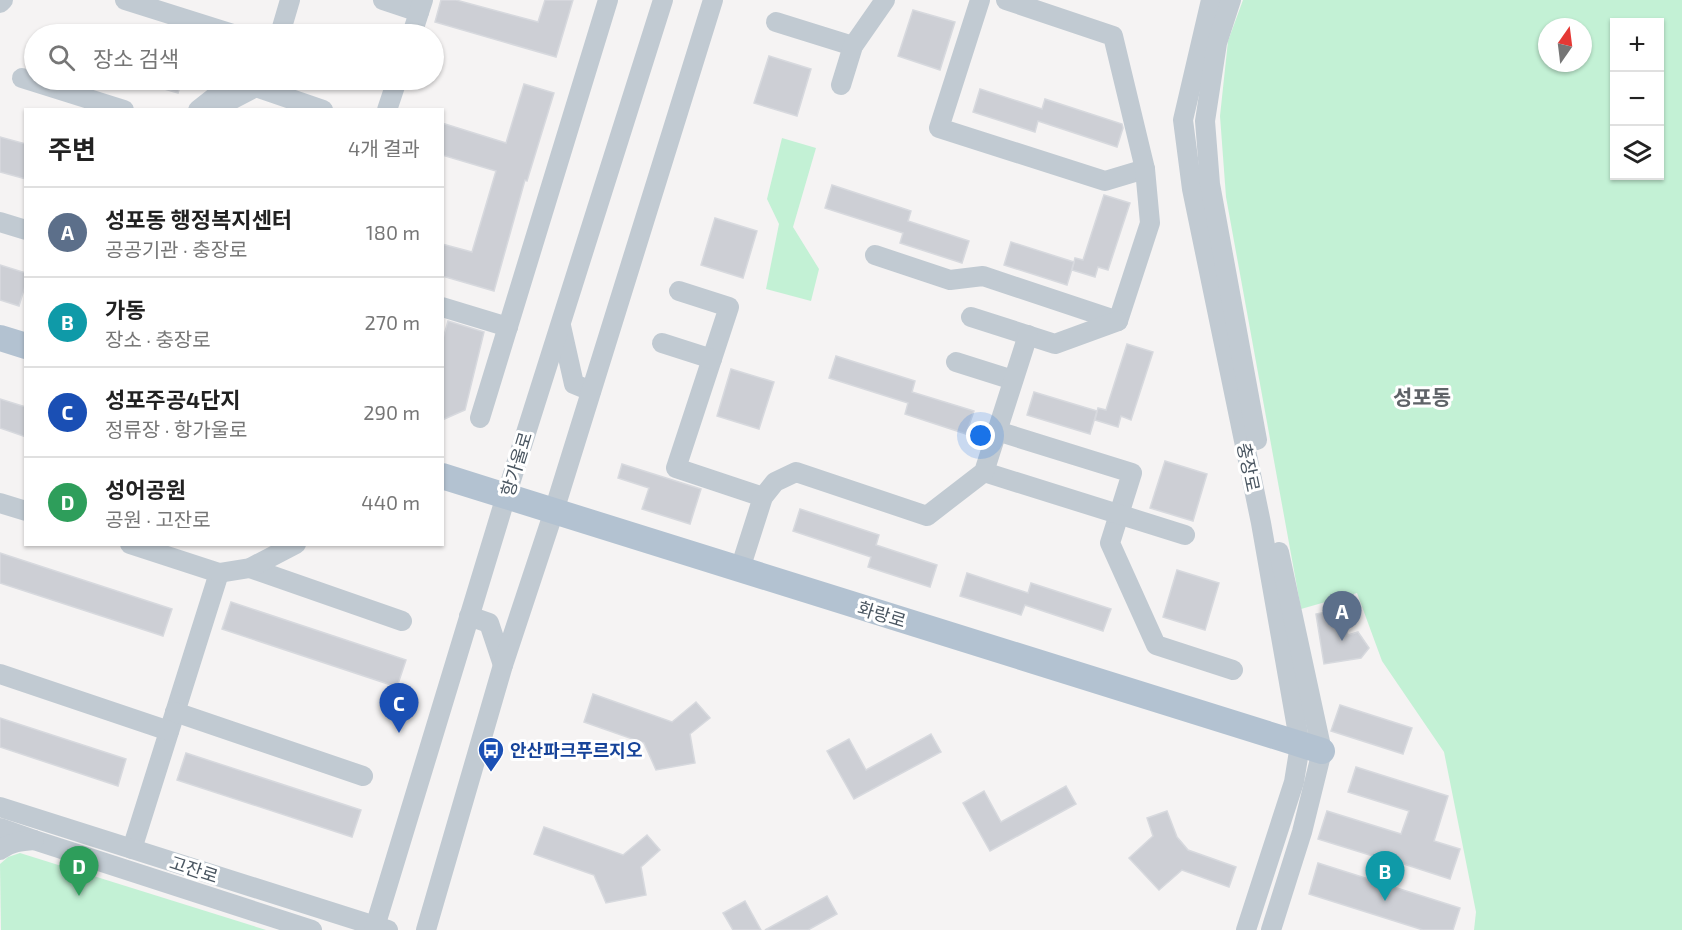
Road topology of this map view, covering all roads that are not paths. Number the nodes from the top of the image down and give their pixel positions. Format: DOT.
graph roads {
  1 [pos="125,0"];
  2 [pos="290,0"];
  3 [pos="383,0"];
  4 [pos="608,0"];
  5 [pos="663,0"];
  6 [pos="713,0"];
  7 [pos="980,0"];
  8 [pos="1006,0"];
  9 [pos="1211,0"];
  10 [pos="1231,0"];
  11 [pos="877,2"];
  12 [pos="421,6"];
  13 [pos="776,22"];
  14 [pos="201,24"];
  15 [pos="283,24"];
  16 [pos="415,24"];
  17 [pos="853,46"];
  18 [pos="841,85"];
  19 [pos="60,90"];
  20 [pos="223,90"];
  21 [pos="246,90"];
  22 [pos="275,90"];
  23 [pos="394,90"];
  24 [pos="118,108"];
  25 [pos="201,108"];
  26 [pos="215,108"];
  27 [pos="319,108"];
  28 [pos="388,108"];
  29 [pos="1145,169"];
  30 [pos="0,222"];
  31 [pos="24,229"];
  32 [pos="875,255"];
  33 [pos="679,291"];
  34 [pos="444,308"];
  35 [pos="971,317"];
  36 [pos="1118,321"];
  37 [pos="561,323"];
  38 [pos="508,327"];
  39 [pos="1028,335"];
  40 [pos="0,338"];
  41 [pos="662,343"];
  42 [pos="24,345"];
  43 [pos="712,359"];
  44 [pos="957,362"];
  45 [pos="1013,380"];
  46 [pos="591,391"];
  47 [pos="480,418"];
  48 [pos="997,431"];
  49 [pos="984,472"];
  50 [pos="444,477"];
  51 [pos="506,496"];
  52 [pos="764,497"];
  53 [pos="0,503"];
  54 [pos="24,510"];
  55 [pos="554,511"];
  56 [pos="1119,515"];
  57 [pos="1185,535"];
  58 [pos="133,546"];
  59 [pos="292,546"];
  60 [pos="250,568"];
  61 [pos="740,569"];
  62 [pos="219,573"];
  63 [pos="470,616"];
  64 [pos="402,621"];
  65 [pos="503,665"];
  66 [pos="1233,670"];
  67 [pos="0,674"];
  68 [pos="172,721"];
  69 [pos="1311,748"];
  70 [pos="363,776"];
  71 [pos="0,807"];
  72 [pos="0,828"];
  73 [pos="34,840"];
  74 [pos="132,849"];
  75 [pos="0,850"];
  76 [pos="379,929"];
  77 [pos="312,930"];
  78 [pos="426,930"];
  79 [pos="1246,930"];
  80 [pos="1271,930"];
  1 -- 14 [label="street"];
  2 -- 15 [label="street"];
  3 -- 12 [label="street"];
  4 -- 38 [label="street"];
  5 -- 37 [label="street, 항가울로"];
  6 -- 46 [label="street"];
  7 -- 29 [label="street"];
  8 -- 29 [label="street"];
  9 -- 69 [label="street, 충장로"];
  10 -- 69 [label="street, 충장로"];
  11 -- 17 [label="street"];
  12 -- 16 [label="street"];
  13 -- 17 [label="street"];
  17 -- 18 [label="street"];
  19 -- 24 [label="street"];
  20 -- 25 [label="street"];
  21 -- 26 [label="street"];
  22 -- 27 [label="street"];
  23 -- 28 [label="street"];
  29 -- 36 [label="street"];
  30 -- 31 [label="street"];
  32 -- 36 [label="street"];
  33 -- 43 [label="street"];
  34 -- 38 [label="street"];
  35 -- 39 [label="street"];
  36 -- 39 [label="street"];
  37 -- 46 [label="street"];
  37 -- 51 [label="street, 항가울로"];
  38 -- 47 [label="street"];
  39 -- 45 [label="street"];
  40 -- 42 [label="main road"];
  41 -- 43 [label="street"];
  43 -- 52 [label="street"];
  44 -- 45 [label="street"];
  45 -- 48 [label="street"];
  46 -- 55 [label="street"];
  48 -- 49 [label="street"];
  48 -- 56 [label="street"];
  49 -- 52 [label="street"];
  49 -- 56 [label="street"];
  50 -- 51 [label="main road, 화랑로"];
  51 -- 55 [label="main road, 화랑로"];
  51 -- 63 [label="street, 항가울로"];
  52 -- 61 [label="street"];
  53 -- 54 [label="street"];
  55 -- 61 [label="main road, 화랑로"];
  55 -- 65 [label="street"];
  56 -- 57 [label="street"];
  56 -- 66 [label="street"];
  58 -- 62 [label="street"];
  59 -- 60 [label="street"];
  60 -- 62 [label="street"];
  60 -- 64 [label="street"];
  61 -- 69 [label="main road, 화랑로"];
  62 -- 68 [label="street"];
  63 -- 65 [label="street"];
  63 -- 76 [label="street, 항가울로"];
  65 -- 78 [label="street"];
  67 -- 68 [label="street"];
  68 -- 70 [label="street"];
  68 -- 74 [label="street"];
  69 -- 79 [label="street, 충장로"];
  69 -- 80 [label="street, 충장로"];
  71 -- 74 [label="street, 고잔로"];
  72 -- 73 [label="street, 고잔로"];
  73 -- 75 [label="street"];
  73 -- 77 [label="street, 고잔로"];
  74 -- 76 [label="street, 고잔로"];
}
